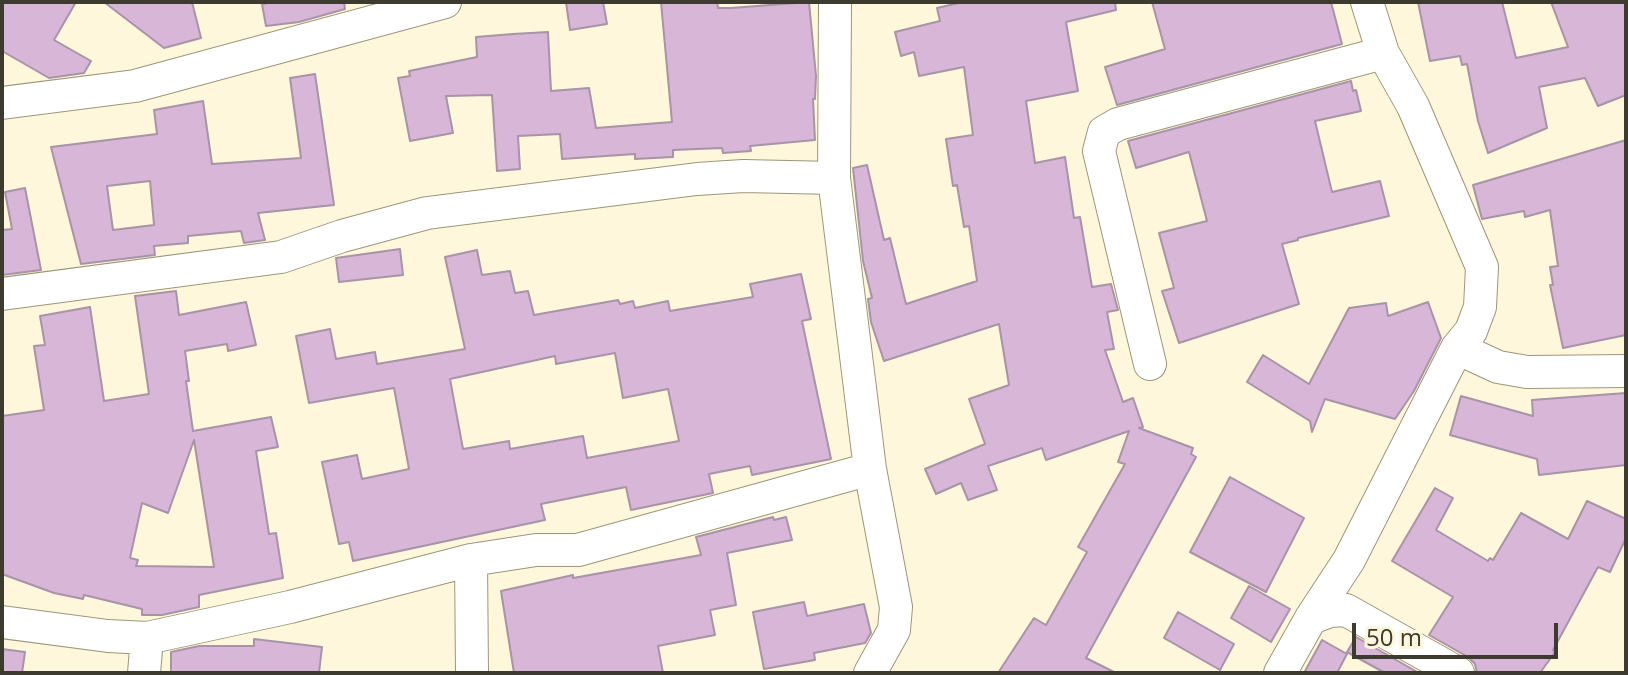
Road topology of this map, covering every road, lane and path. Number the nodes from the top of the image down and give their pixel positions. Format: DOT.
graph roads {
  1 [pos="445,2"];
  2 [pos="835,2"];
  3 [pos="1367,2"];
  4 [pos="1383,53"];
  5 [pos="2,103"];
  6 [pos="834,178"];
  7 [pos="2,294"];
  8 [pos="1457,348"];
  9 [pos="1150,364"];
  10 [pos="1626,371"];
  11 [pos="870,469"];
  12 [pos="471,560"];
  13 [pos="1311,618"];
  14 [pos="2,622"];
  15 [pos="147,638"];
  16 [pos="144,673"];
  17 [pos="472,673"];
  18 [pos="870,673"];
  19 [pos="1280,673"];
  20 [pos="1458,673"];
  1 -- 5 [label="street"];
  2 -- 6 [label="street"];
  3 -- 4 [label="street"];
  4 -- 8 [label="street"];
  4 -- 9 [label="street"];
  6 -- 7 [label="street"];
  6 -- 11 [label="street"];
  8 -- 10 [label="street"];
  8 -- 13 [label="street"];
  11 -- 12 [label="street"];
  11 -- 18 [label="street"];
  12 -- 15 [label="street"];
  12 -- 17 [label="street"];
  13 -- 19 [label="street"];
  13 -- 20 [label="street"];
  14 -- 15 [label="street"];
  15 -- 16 [label="street"];
}
